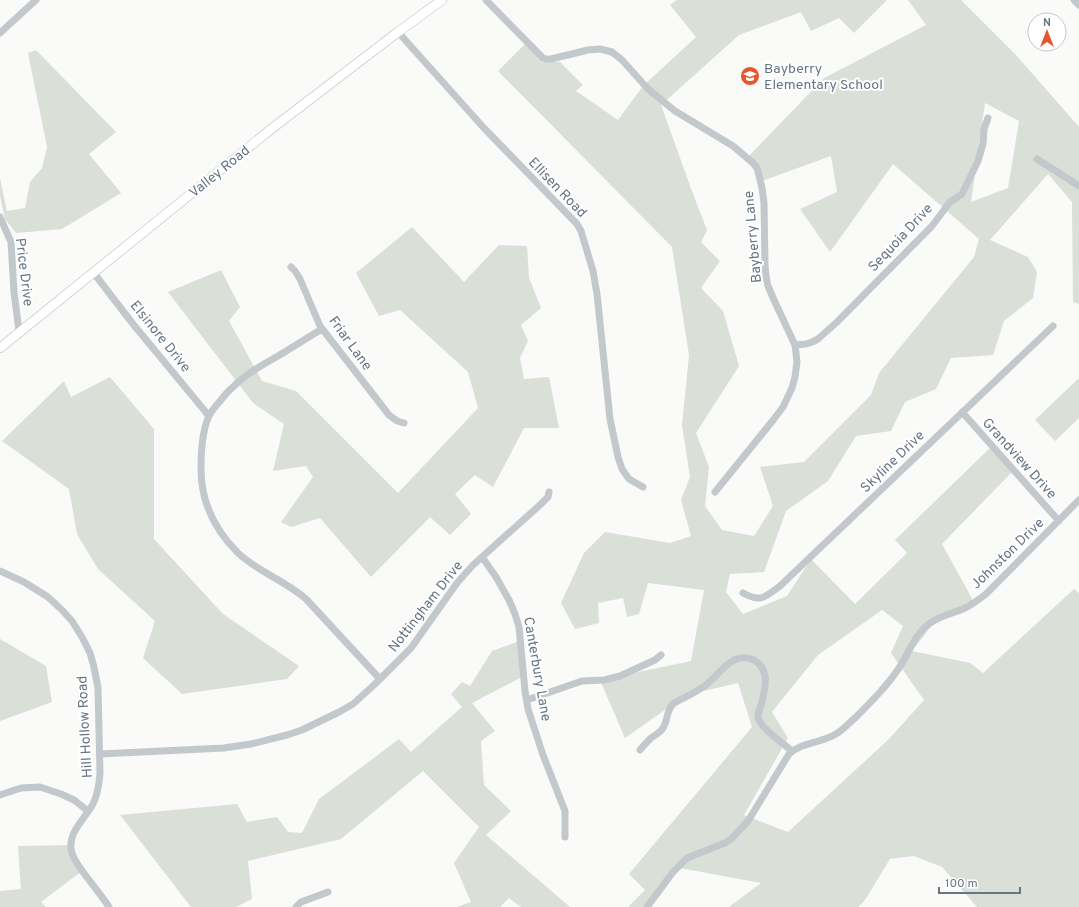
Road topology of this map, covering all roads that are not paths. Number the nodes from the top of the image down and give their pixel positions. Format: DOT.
graph roads {
  1 [pos="36,0"];
  2 [pos="442,0"];
  3 [pos="486,0"];
  4 [pos="1074,0"];
  5 [pos="1079,5"];
  6 [pos="398,32"];
  7 [pos="0,33"];
  8 [pos="988,118"];
  9 [pos="1037,159"];
  10 [pos="1079,186"];
  11 [pos="0,217"];
  12 [pos="291,267"];
  13 [pos="93,272"];
  14 [pos="1052,326"];
  15 [pos="322,329"];
  16 [pos="20,331"];
  17 [pos="795,345"];
  18 [pos="0,348"];
  19 [pos="962,412"];
  20 [pos="209,416"];
  21 [pos="404,423"];
  22 [pos="643,487"];
  23 [pos="549,492"];
  24 [pos="715,492"];
  25 [pos="1079,500"];
  26 [pos="1059,521"];
  27 [pos="482,557"];
  28 [pos="0,571"];
  29 [pos="742,593"];
  30 [pos="661,655"];
  31 [pos="380,679"];
  32 [pos="527,700"];
  33 [pos="640,750"];
  34 [pos="792,751"];
  35 [pos="100,754"];
  36 [pos="0,795"];
  37 [pos="88,811"];
  38 [pos="565,837"];
  39 [pos="328,892"];
  40 [pos="109,907"];
  41 [pos="296,907"];
  42 [pos="647,907"];
  1 -- 7 [label="street"];
  2 -- 6 [label="main road, Valley Road"];
  3 -- 17 [label="street, Bayberry Lane"];
  4 -- 5 [label="street"];
  6 -- 13 [label="main road, Valley Road"];
  6 -- 22 [label="street, Ellisen Road"];
  8 -- 17 [label="street, Sequoia Drive"];
  9 -- 10 [label="street"];
  11 -- 16 [label="street, Price Drive"];
  12 -- 15 [label="street, Friar Lane"];
  13 -- 16 [label="main road, Valley Road"];
  13 -- 20 [label="street, Elsinore Drive"];
  14 -- 19 [label="street, Skyline Drive"];
  15 -- 20 [label="street"];
  15 -- 21 [label="street, Friar Lane"];
  16 -- 18 [label="main road, Valley Road"];
  17 -- 24 [label="street, Bayberry Lane"];
  19 -- 26 [label="street, Grandview Drive"];
  19 -- 29 [label="street, Skyline Drive"];
  20 -- 31 [label="street"];
  23 -- 27 [label="street, Nottingham Drive"];
  25 -- 26 [label="street, Johnston Drive"];
  26 -- 34 [label="street, Johnston Drive"];
  27 -- 31 [label="street, Nottingham Drive"];
  27 -- 32 [label="street, Canterbury Lane"];
  28 -- 35 [label="street, Hill Hollow Road"];
  30 -- 32 [label="street"];
  31 -- 35 [label="street, Nottingham Drive"];
  32 -- 38 [label="street, Canterbury Lane"];
  33 -- 34 [label="street"];
  34 -- 42 [label="street"];
  35 -- 37 [label="street, Hill Hollow Road"];
  36 -- 37 [label="street"];
  37 -- 40 [label="street, Hill Hollow Road"];
  39 -- 41 [label="street"];
}
